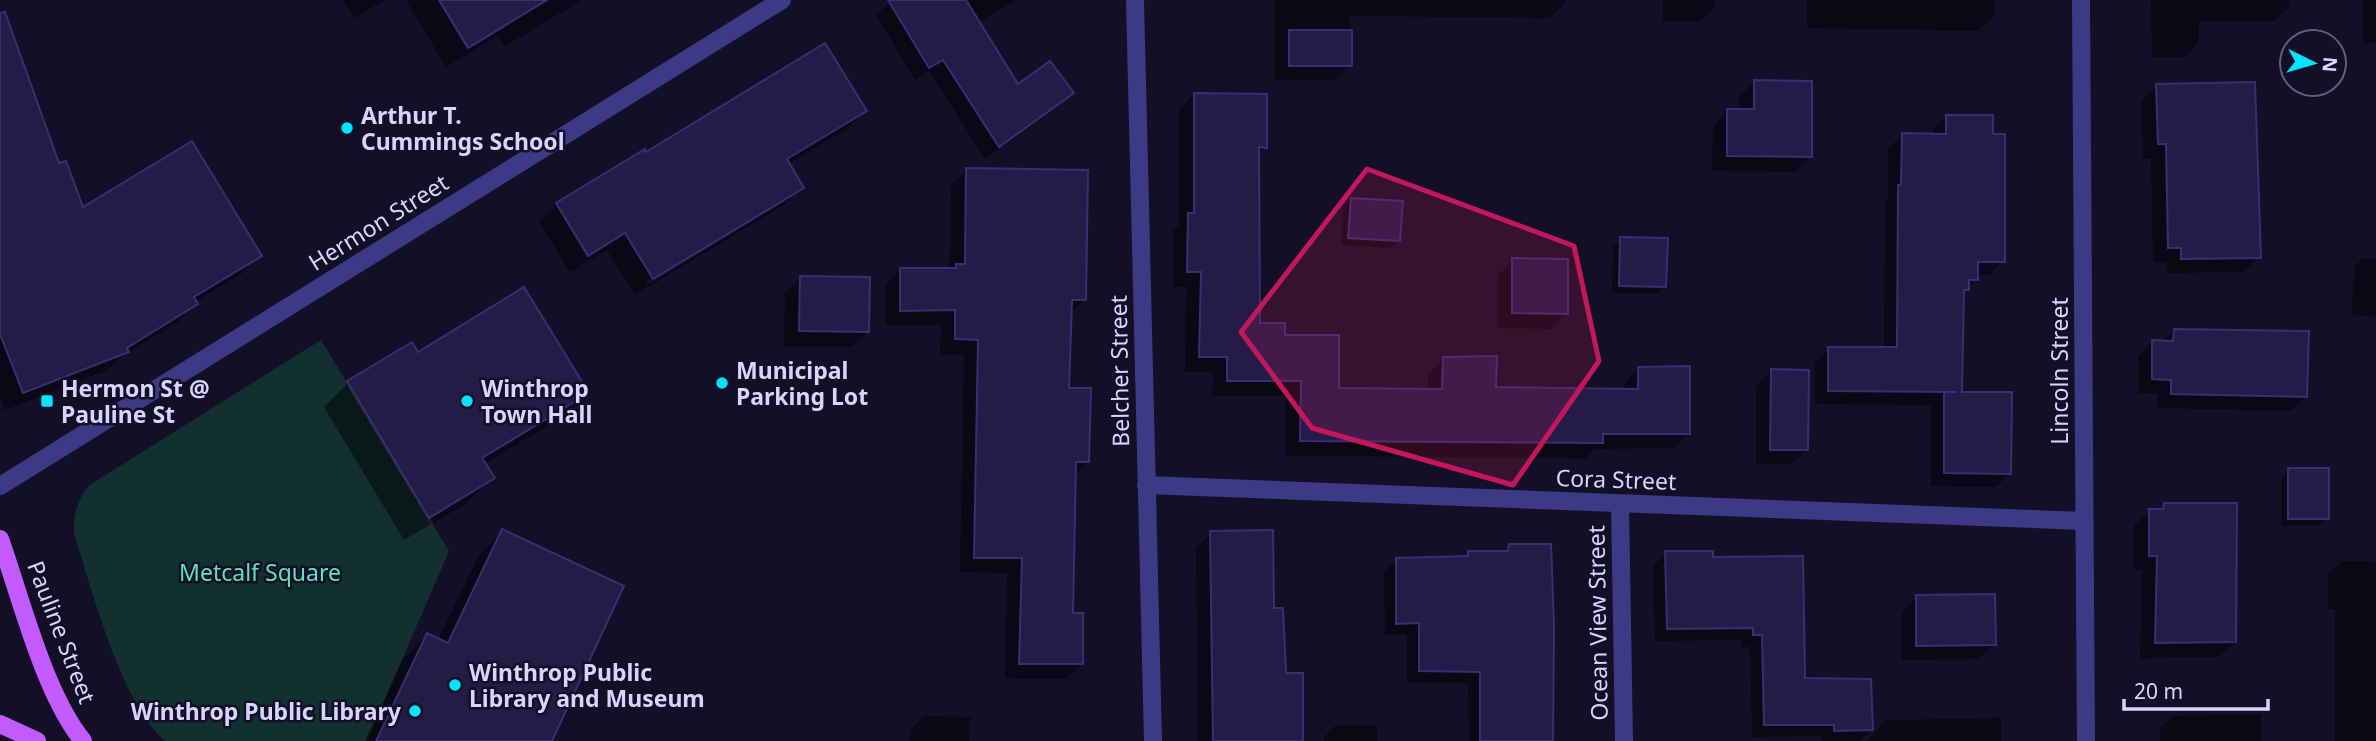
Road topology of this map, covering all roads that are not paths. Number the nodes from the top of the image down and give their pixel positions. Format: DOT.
graph roads {
  1 [pos="782,0"];
  2 [pos="1135,0"];
  3 [pos="2081,0"];
  4 [pos="1146,485"];
  5 [pos="0,486"];
  6 [pos="1620,503"];
  7 [pos="2084,521"];
  8 [pos="0,539"];
  9 [pos="0,724"];
  10 [pos="37,741"];
  11 [pos="83,741"];
  12 [pos="1153,741"];
  13 [pos="1624,741"];
  14 [pos="2086,741"];
  1 -- 5 [label="street, Hermon Street"];
  2 -- 4 [label="street, Belcher Street"];
  3 -- 7 [label="street, Lincoln Street"];
  4 -- 6 [label="street, Cora Street"];
  4 -- 12 [label="street, Belcher Street"];
  6 -- 7 [label="street, Cora Street"];
  6 -- 13 [label="street, Ocean View Street"];
  7 -- 14 [label="street, Lincoln Street"];
  8 -- 11 [label="main road, Pauline Street"];
  9 -- 10 [label="main road"];
}
